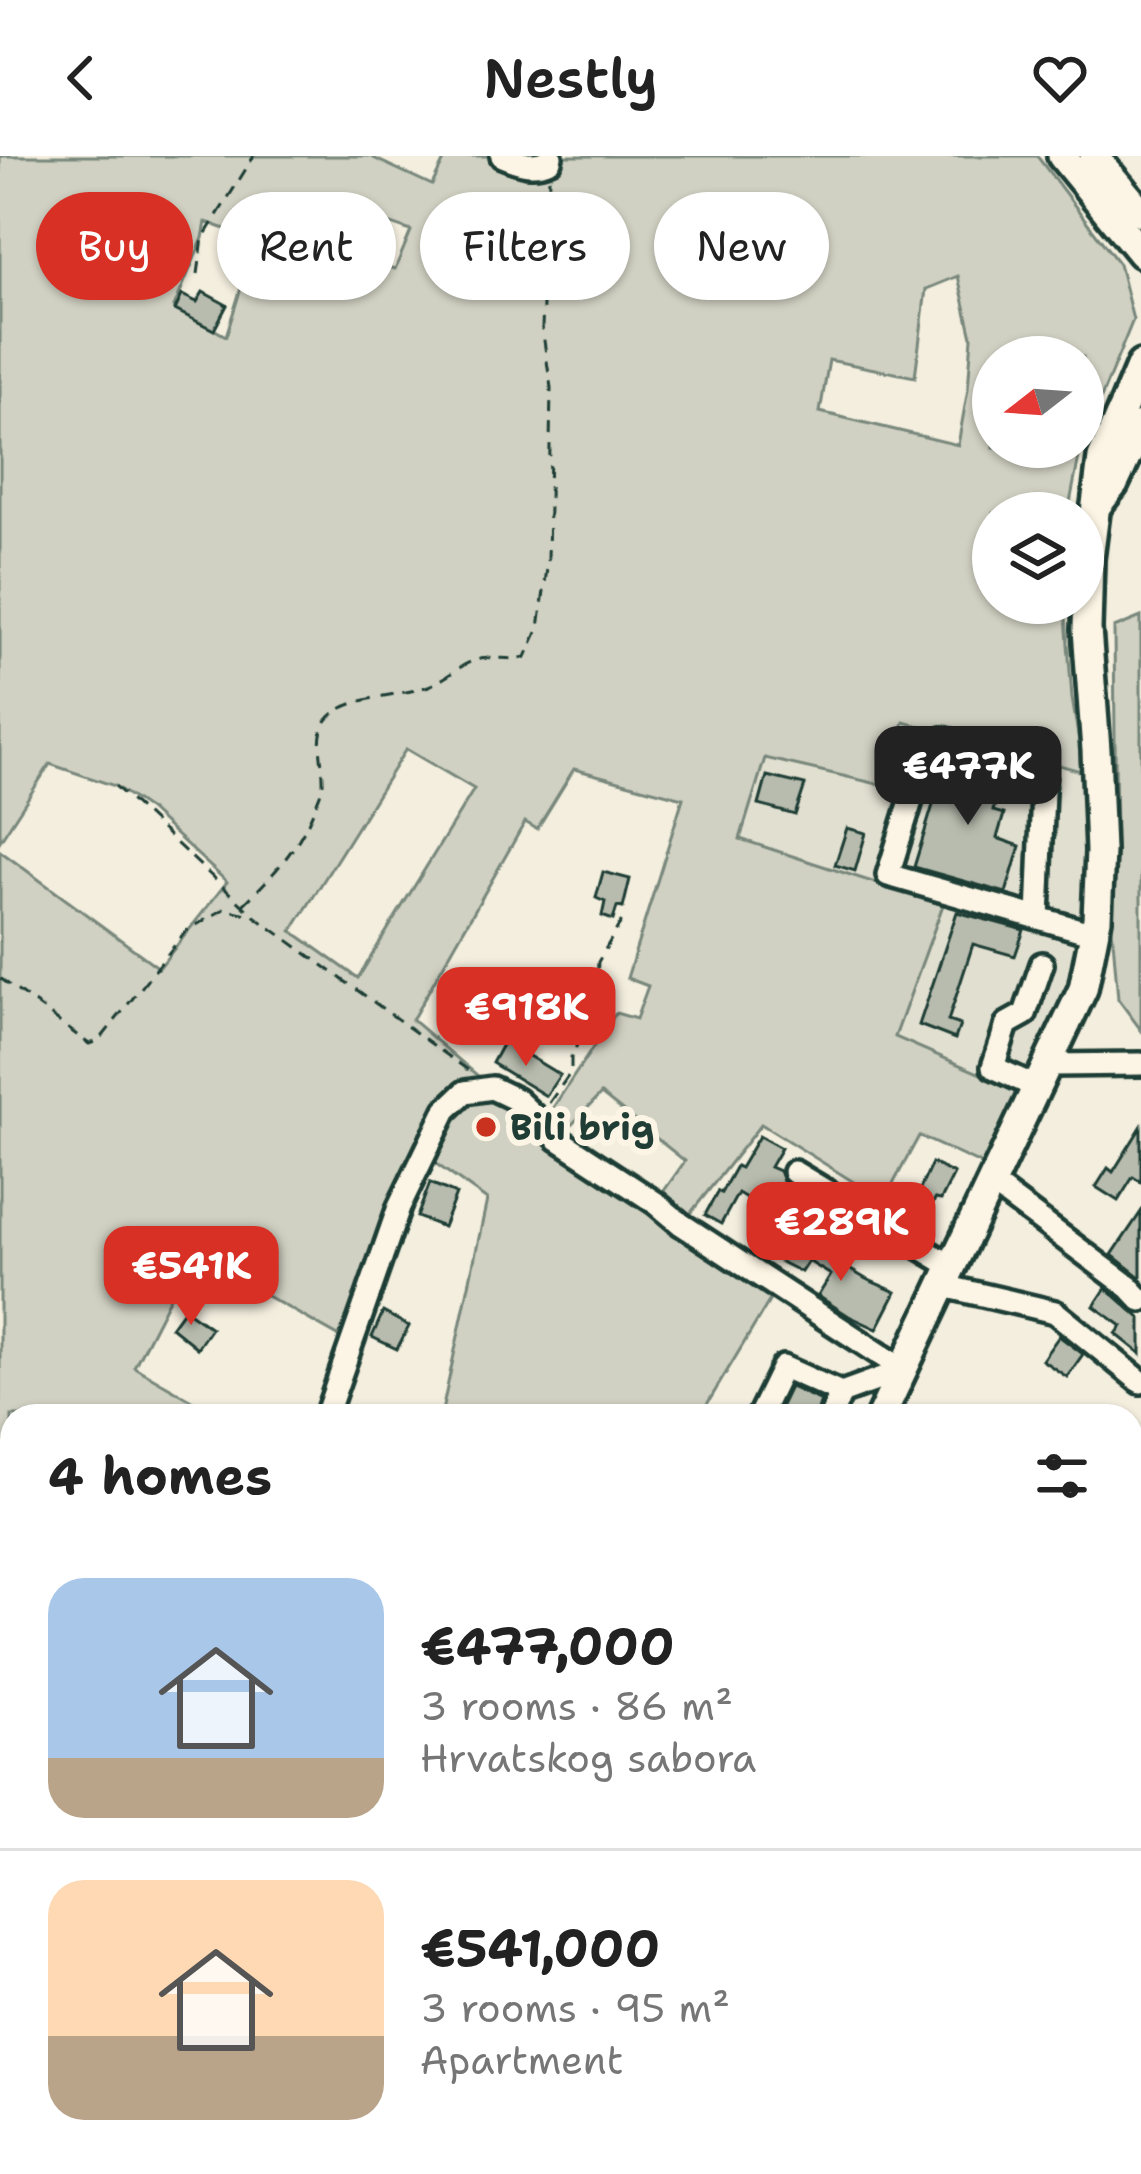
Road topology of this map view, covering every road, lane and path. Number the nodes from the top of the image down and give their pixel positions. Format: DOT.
graph roads {
  1 [pos="254,156"];
  2 [pos="502,156"];
  3 [pos="1062,156"];
  4 [pos="1094,156"];
  5 [pos="550,158"];
  6 [pos="1137,234"];
  7 [pos="198,274"];
  8 [pos="1141,277"];
  9 [pos="1141,364"];
  10 [pos="1141,427"];
  11 [pos="1097,492"];
  12 [pos="1104,496"];
  13 [pos="1089,624"];
  14 [pos="115,786"];
  15 [pos="242,904"];
  16 [pos="626,913"];
  17 [pos="253,915"];
  18 [pos="1038,918"];
  19 [pos="1094,934"];
  20 [pos="1042,964"];
  21 [pos="0,977"];
  22 [pos="1141,1064"];
  23 [pos="1044,1077"];
  24 [pos="493,1088"];
  25 [pos="538,1119"];
  26 [pos="794,1172"];
  27 [pos="992,1184"];
  28 [pos="949,1277"];
  29 [pos="1141,1300"];
  30 [pos="904,1370"];
  31 [pos="1141,1382"];
  32 [pos="842,1393"];
  33 [pos="330,1404"];
  34 [pos="766,1404"];
  35 [pos="837,1404"];
  36 [pos="892,1404"];
  1 -- 7 [label="path"];
  2 -- 5 [label="street"];
  3 -- 6 [label="main road"];
  4 -- 6 [label="main road"];
  5 -- 15 [label="path"];
  6 -- 8 [label="main road"];
  9 -- 11 [label="main road"];
  10 -- 12 [label="main road"];
  13 -- 19 [label="main road"];
  14 -- 15 [label="path"];
  15 -- 17 [label="path"];
  16 -- 25 [label="path"];
  17 -- 21 [label="path"];
  17 -- 24 [label="path"];
  18 -- 18 [label="street"];
  18 -- 19 [label="street"];
  19 -- 23 [label="main road"];
  20 -- 23 [label="street"];
  22 -- 23 [label="street"];
  23 -- 27 [label="main road"];
  24 -- 25 [label="street"];
  24 -- 33 [label="street"];
  25 -- 30 [label="street"];
  26 -- 28 [label="street"];
  27 -- 28 [label="main road"];
  27 -- 29 [label="street"];
  28 -- 30 [label="main road"];
  28 -- 31 [label="street"];
  30 -- 32 [label="street"];
  30 -- 36 [label="main road"];
  32 -- 34 [label="street"];
  32 -- 35 [label="street"];
}
